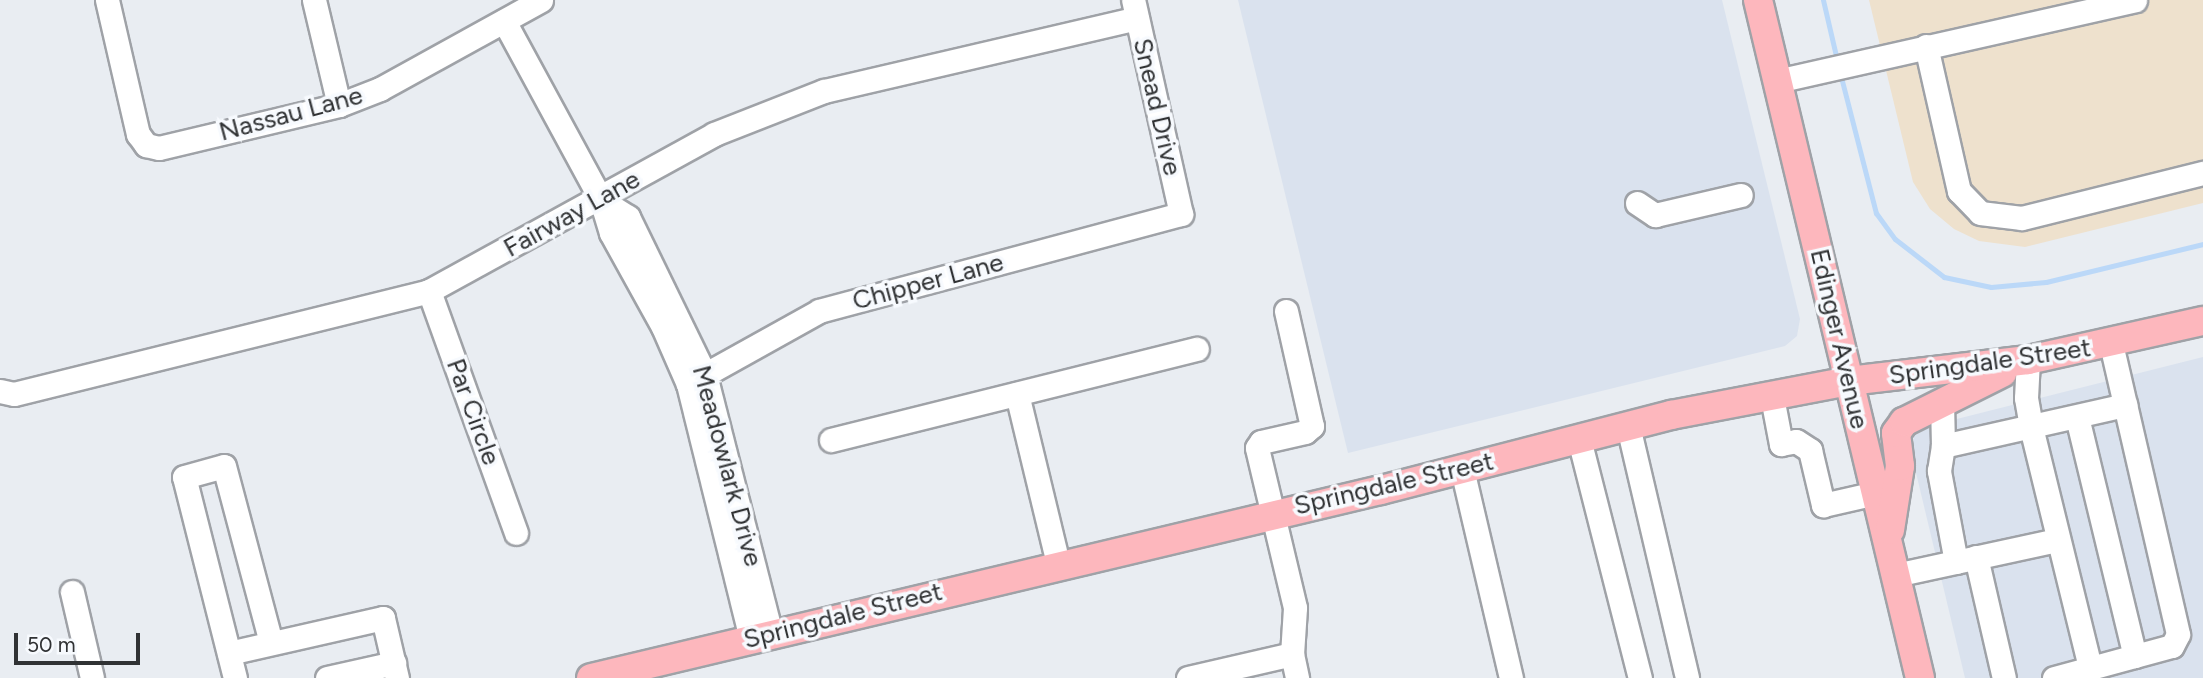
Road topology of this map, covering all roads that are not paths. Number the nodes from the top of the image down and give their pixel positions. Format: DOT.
graph roads {
  1 [pos="107,0"];
  2 [pos="314,0"];
  3 [pos="541,0"];
  4 [pos="1758,0"];
  5 [pos="2135,0"];
  6 [pos="1135,9"];
  7 [pos="504,21"];
  8 [pos="1927,46"];
  9 [pos="1790,78"];
  10 [pos="339,104"];
  11 [pos="2203,173"];
  12 [pos="1741,195"];
  13 [pos="601,200"];
  14 [pos="1637,203"];
  15 [pos="1181,214"];
  16 [pos="429,291"];
  17 [pos="1286,311"];
  18 [pos="2203,321"];
  19 [pos="2111,344"];
  20 [pos="1197,349"];
  21 [pos="2028,360"];
  22 [pos="697,380"];
  23 [pos="1849,381"];
  24 [pos="0,392"];
  25 [pos="1017,394"];
  26 [pos="1772,397"];
  27 [pos="1942,402"];
  28 [pos="2125,405"];
  29 [pos="2077,417"];
  30 [pos="1628,426"];
  31 [pos="2031,427"];
  32 [pos="1579,439"];
  33 [pos="831,440"];
  34 [pos="1944,446"];
  35 [pos="1462,469"];
  36 [pos="1876,493"];
  37 [pos="1273,513"];
  38 [pos="516,533"];
  39 [pos="2057,540"];
  40 [pos="1888,543"];
  41 [pos="1966,560"];
  42 [pos="1058,564"];
  43 [pos="1895,575"];
  44 [pos="72,592"];
  45 [pos="761,637"];
  46 [pos="271,643"];
  47 [pos="229,653"];
  48 [pos="1292,654"];
  49 [pos="2136,656"];
  50 [pos="2090,668"];
  51 [pos="395,670"];
  52 [pos="92,678"];
  53 [pos="235,678"];
  54 [pos="327,678"];
  55 [pos="591,678"];
  56 [pos="1188,678"];
  57 [pos="1297,678"];
  58 [pos="1511,678"];
  59 [pos="1640,678"];
  60 [pos="1687,678"];
  61 [pos="1920,678"];
  62 [pos="2004,678"];
  63 [pos="2054,678"];
  1 -- 10 [label="street, Nassau Lane"];
  2 -- 10 [label="street"];
  3 -- 7 [label="street, Nassau Lane"];
  4 -- 9 [label="main road, Edinger Avenue"];
  5 -- 8 [label="street"];
  6 -- 13 [label="street, Fairway Lane"];
  6 -- 15 [label="street, Snead Drive"];
  7 -- 10 [label="street, Nassau Lane"];
  7 -- 13 [label="street, Meadowlark Drive"];
  8 -- 9 [label="street"];
  8 -- 11 [label="street"];
  9 -- 23 [label="main road, Edinger Avenue"];
  12 -- 14 [label="street"];
  13 -- 16 [label="street, Fairway Lane"];
  13 -- 22 [label="street, Meadowlark Drive"];
  15 -- 22 [label="street, Chipper Lane"];
  16 -- 24 [label="street, Fairway Lane"];
  16 -- 38 [label="street, Par Circle"];
  17 -- 37 [label="street"];
  18 -- 19 [label="main road, Springdale Street"];
  19 -- 21 [label="main road, Springdale Street"];
  19 -- 28 [label="street"];
  20 -- 25 [label="street"];
  21 -- 23 [label="main road, Springdale Street"];
  21 -- 27 [label="main road"];
  21 -- 31 [label="street"];
  22 -- 45 [label="street, Meadowlark Drive"];
  23 -- 26 [label="main road, Springdale Street"];
  23 -- 36 [label="main road, Edinger Avenue"];
  25 -- 33 [label="street"];
  25 -- 42 [label="street"];
  26 -- 30 [label="main road, Springdale Street"];
  26 -- 36 [label="street"];
  27 -- 34 [label="street"];
  27 -- 40 [label="main road"];
  28 -- 29 [label="street"];
  28 -- 49 [label="street"];
  29 -- 31 [label="street"];
  29 -- 49 [label="street"];
  30 -- 32 [label="main road, Springdale Street"];
  30 -- 60 [label="street"];
  31 -- 34 [label="street"];
  31 -- 39 [label="street"];
  32 -- 35 [label="main road, Springdale Street"];
  32 -- 59 [label="street"];
  34 -- 41 [label="street"];
  35 -- 37 [label="main road, Springdale Street"];
  35 -- 58 [label="street"];
  36 -- 40 [label="main road, Edinger Avenue"];
  37 -- 42 [label="main road, Springdale Street"];
  37 -- 48 [label="street"];
  39 -- 41 [label="street"];
  39 -- 50 [label="street"];
  40 -- 43 [label="main road, Edinger Avenue"];
  41 -- 43 [label="street"];
  41 -- 62 [label="street"];
  42 -- 45 [label="main road, Springdale Street"];
  43 -- 61 [label="main road, Edinger Avenue"];
  44 -- 52 [label="street"];
  45 -- 55 [label="main road, Springdale Street"];
  46 -- 47 [label="street"];
  46 -- 47 [label="street"];
  46 -- 51 [label="street"];
  47 -- 53 [label="street"];
  48 -- 56 [label="street"];
  48 -- 57 [label="street"];
  49 -- 50 [label="street"];
  50 -- 63 [label="street"];
  51 -- 54 [label="street"];
}
